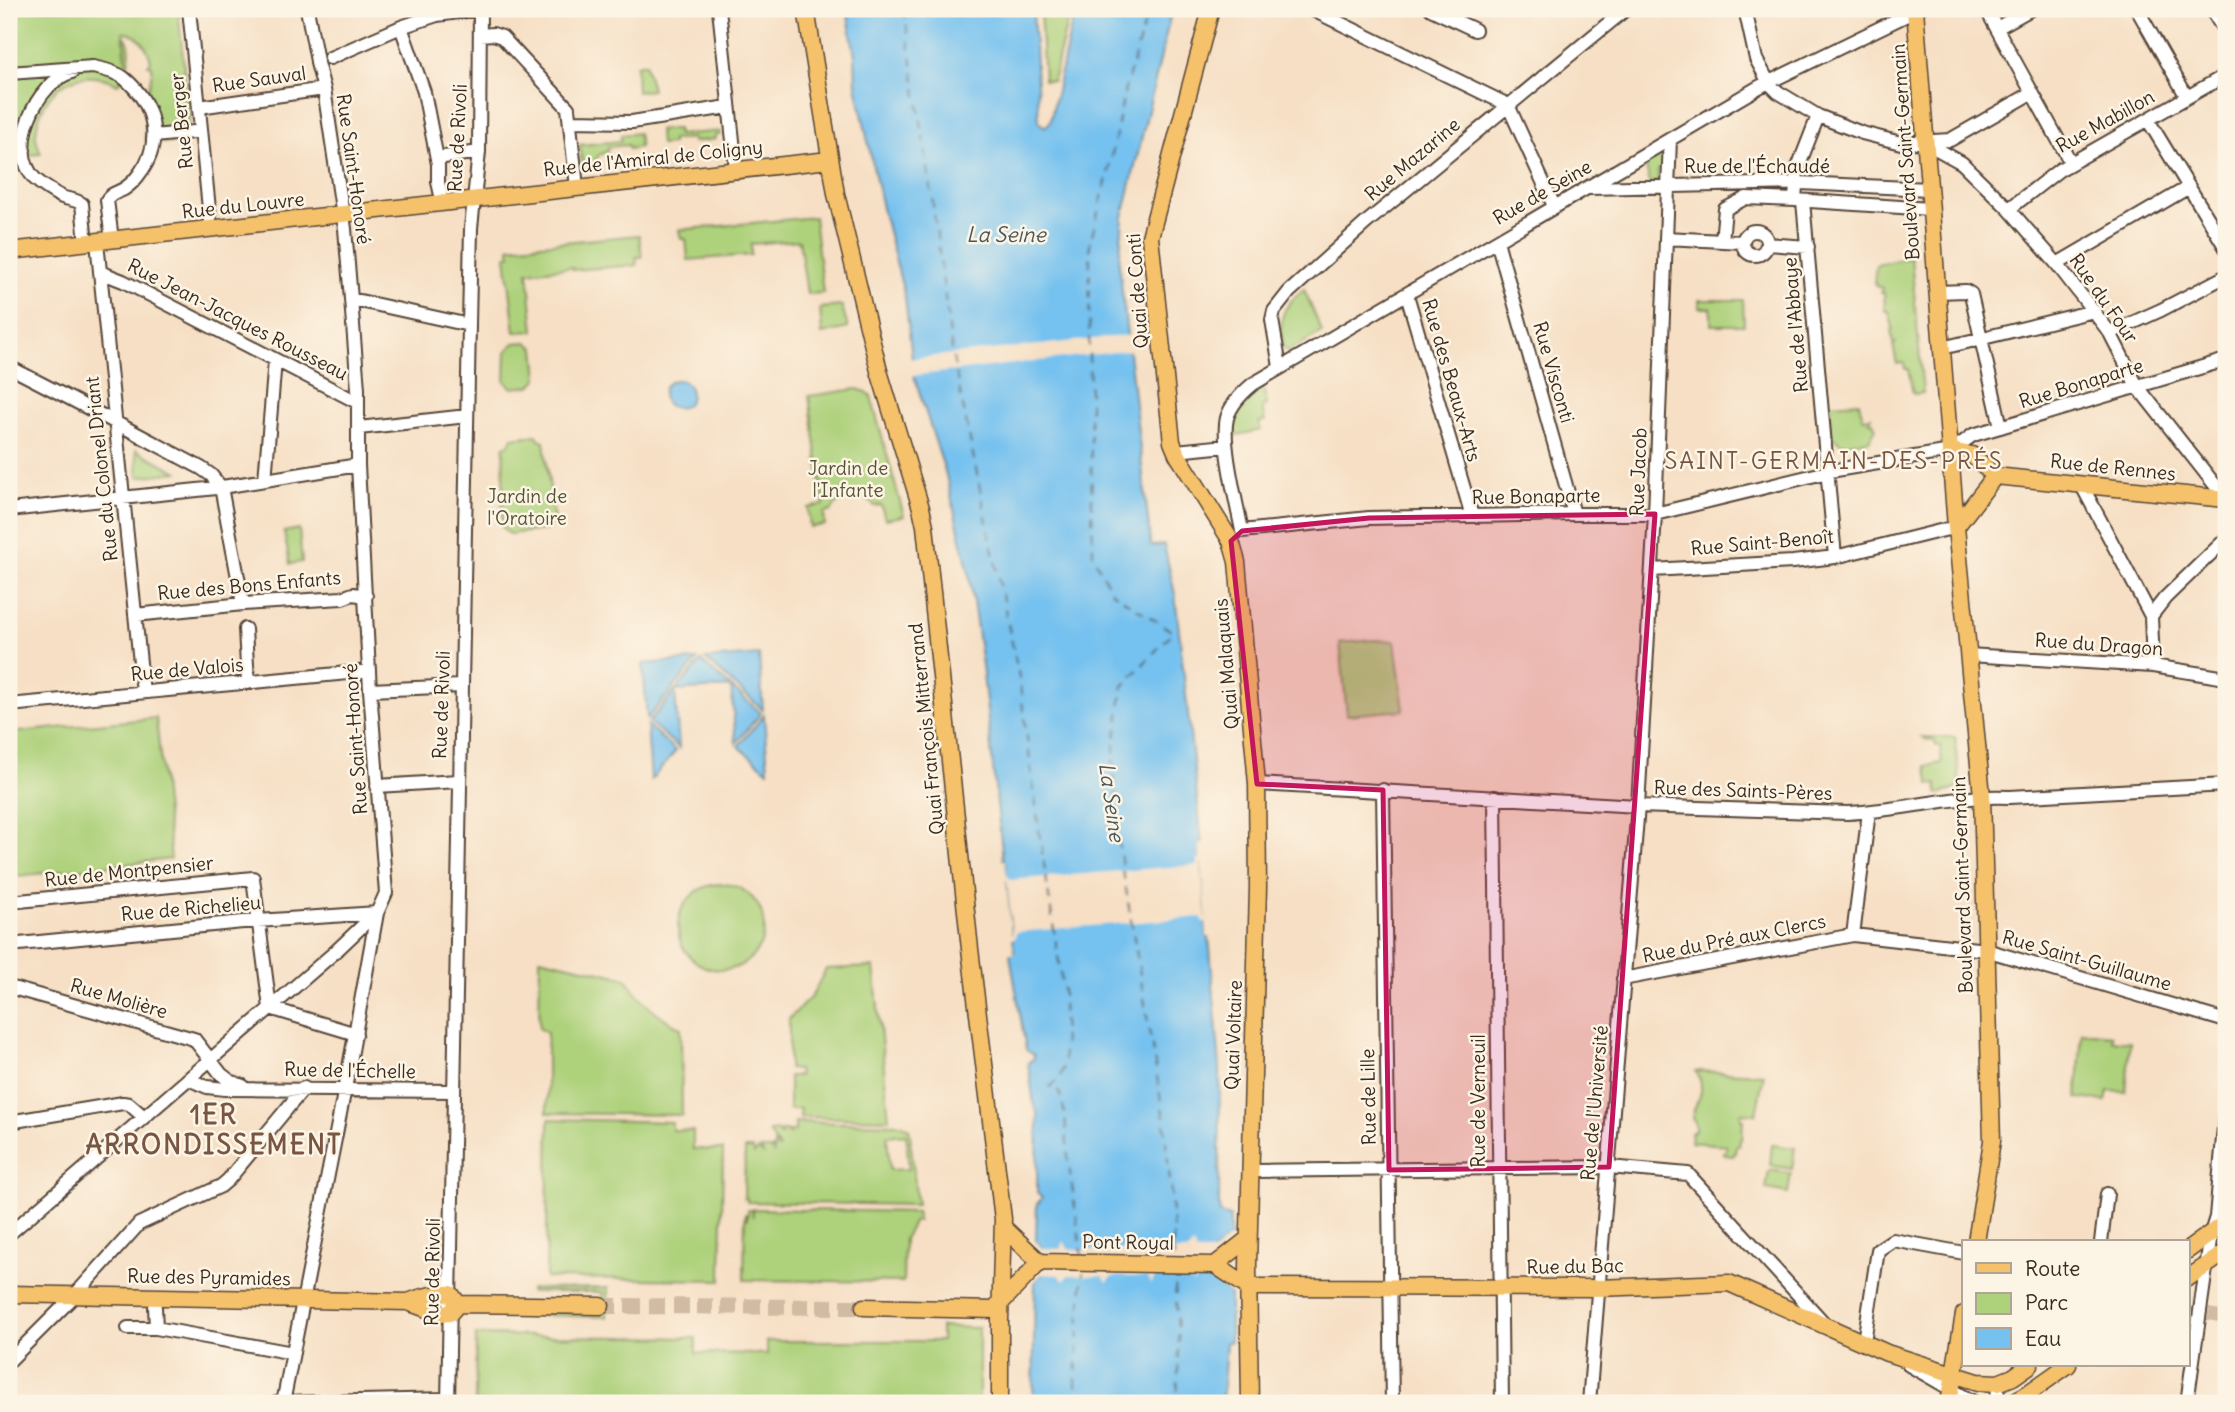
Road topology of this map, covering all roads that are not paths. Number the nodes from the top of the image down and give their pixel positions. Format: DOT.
graph roads {
  1 [pos="189,9"];
  2 [pos="307,9"];
  3 [pos="480,9"];
  4 [pos="719,9"];
  5 [pos="806,9"];
  6 [pos="1211,9"];
  7 [pos="1311,9"];
  8 [pos="1432,9"];
  9 [pos="1626,9"];
  10 [pos="1745,9"];
  11 [pos="1916,9"];
  12 [pos="1986,9"];
  13 [pos="2031,9"];
  14 [pos="2137,9"];
  15 [pos="2211,9"];
  16 [pos="1452,14"];
  17 [pos="401,27"];
  18 [pos="1997,28"];
  19 [pos="2225,28"];
  20 [pos="1475,30"];
  21 [pos="480,35"];
  22 [pos="321,61"];
  23 [pos="83,69"];
  24 [pos="9,73"];
  25 [pos="2226,75"];
  26 [pos="1769,83"];
  27 [pos="324,89"];
  28 [pos="2032,93"];
  29 [pos="2188,97"];
  30 [pos="1507,105"];
  31 [pos="199,107"];
  32 [pos="728,107"];
  33 [pos="1818,116"];
  34 [pos="2148,120"];
  35 [pos="570,121"];
  36 [pos="194,132"];
  37 [pos="154,139"];
  38 [pos="1670,139"];
  39 [pos="1926,143"];
  40 [pos="24,150"];
  41 [pos="9,151"];
  42 [pos="479,152"];
  43 [pos="437,158"];
  44 [pos="829,160"];
  45 [pos="2071,163"];
  46 [pos="736,169"];
  47 [pos="1796,183"];
  48 [pos="1668,185"];
  49 [pos="577,187"];
  50 [pos="2189,187"];
  51 [pos="1586,188"];
  52 [pos="1929,188"];
  53 [pos="478,200"];
  54 [pos="1799,200"];
  55 [pos="443,204"];
  56 [pos="1554,206"];
  57 [pos="1930,209"];
  58 [pos="2009,209"];
  59 [pos="342,216"];
  60 [pos="211,229"];
  61 [pos="1666,238"];
  62 [pos="1497,241"];
  63 [pos="1722,241"];
  64 [pos="98,242"];
  65 [pos="1808,247"];
  66 [pos="2226,248"];
  67 [pos="9,251"];
  68 [pos="2057,264"];
  69 [pos="100,272"];
  70 [pos="2226,276"];
  71 [pos="1937,292"];
  72 [pos="1407,295"];
  73 [pos="351,299"];
  74 [pos="2094,311"];
  75 [pos="469,325"];
  76 [pos="2110,333"];
  77 [pos="1983,339"];
  78 [pos="1942,348"];
  79 [pos="275,360"];
  80 [pos="2226,360"];
  81 [pos="9,367"];
  82 [pos="1280,367"];
  83 [pos="2137,386"];
  84 [pos="357,402"];
  85 [pos="467,416"];
  86 [pos="116,422"];
  87 [pos="359,428"];
  88 [pos="2001,428"];
  89 [pos="1226,446"];
  90 [pos="1176,451"];
  91 [pos="1951,451"];
  92 [pos="358,465"];
  93 [pos="1827,472"];
  94 [pos="1995,476"];
  95 [pos="265,480"];
  96 [pos="2081,484"];
  97 [pos="221,487"];
  98 [pos="123,499"];
  99 [pos="2226,499"];
  100 [pos="1237,508"];
  101 [pos="9,510"];
  102 [pos="1574,513"];
  103 [pos="1655,514"];
  104 [pos="1472,516"];
  105 [pos="1216,517"];
  106 [pos="1956,527"];
  107 [pos="1236,536"];
  108 [pos="2226,539"];
  109 [pos="1835,557"];
  110 [pos="1652,570"];
  111 [pos="366,596"];
  112 [pos="243,604"];
  113 [pos="135,615"];
  114 [pos="2151,616"];
  115 [pos="245,629"];
  116 [pos="1968,655"];
  117 [pos="2153,666"];
  118 [pos="369,671"];
  119 [pos="2226,678"];
  120 [pos="248,683"];
  121 [pos="461,686"];
  122 [pos="370,690"];
  123 [pos="143,692"];
  124 [pos="9,705"];
  125 [pos="458,781"];
  126 [pos="1257,784"];
  127 [pos="2226,785"];
  128 [pos="377,786"];
  129 [pos="1383,790"];
  130 [pos="1982,796"];
  131 [pos="1494,797"];
  132 [pos="1638,806"];
  133 [pos="1869,812"];
  134 [pos="9,902"];
  135 [pos="377,913"];
  136 [pos="257,920"];
  137 [pos="1853,935"];
  138 [pos="9,945"];
  139 [pos="1986,950"];
  140 [pos="1623,979"];
  141 [pos="9,987"];
  142 [pos="270,1008"];
  143 [pos="2226,1021"];
  144 [pos="356,1034"];
  145 [pos="210,1059"];
  146 [pos="188,1079"];
  147 [pos="246,1088"];
  148 [pos="304,1088"];
  149 [pos="345,1088"];
  150 [pos="454,1091"];
  151 [pos="2226,1104"];
  152 [pos="144,1117"];
  153 [pos="9,1122"];
  154 [pos="1609,1167"];
  155 [pos="1498,1169"];
  156 [pos="1389,1170"];
  157 [pos="1250,1171"];
  158 [pos="2107,1194"];
  159 [pos="2226,1222"];
  160 [pos="1004,1228"];
  161 [pos="2211,1233"];
  162 [pos="9,1234"];
  163 [pos="1248,1239"];
  164 [pos="1976,1240"];
  165 [pos="2101,1240"];
  166 [pos="2190,1249"];
  167 [pos="1962,1252"];
  168 [pos="2226,1252"];
  169 [pos="1040,1262"];
  170 [pos="1215,1265"];
  171 [pos="2207,1265"];
  172 [pos="2190,1278"];
  173 [pos="1248,1287"];
  174 [pos="1391,1287"];
  175 [pos="1501,1288"];
  176 [pos="1598,1288"];
  177 [pos="9,1294"];
  178 [pos="74,1296"];
  179 [pos="303,1300"];
  180 [pos="453,1304"];
  181 [pos="1000,1304"];
  182 [pos="601,1306"];
  183 [pos="155,1307"];
  184 [pos="864,1307"];
  185 [pos="1824,1324"];
  186 [pos="1962,1326"];
  187 [pos="128,1328"];
  188 [pos="156,1328"];
  189 [pos="1864,1342"];
  190 [pos="293,1353"];
  191 [pos="9,1362"];
  192 [pos="2029,1366"];
  193 [pos="2067,1366"];
  194 [pos="1998,1382"];
  195 [pos="1951,1389"];
  196 [pos="448,1401"];
  197 [pos="280,1403"];
  198 [pos="1000,1403"];
  199 [pos="1250,1403"];
  200 [pos="1392,1403"];
  201 [pos="1502,1403"];
  202 [pos="1589,1403"];
  203 [pos="1975,1403"];
  204 [pos="1997,1403"];
  205 [pos="2011,1403"];
  206 [pos="2187,1403"];
  1 -- 31 [label="street, Rue Berger"];
  2 -- 22 [label="street, Rue Saint-Honoré"];
  3 -- 17 [label="street"];
  3 -- 21 [label="street, Rue de Rivoli"];
  4 -- 32 [label="street"];
  5 -- 44 [label="main road, Quai François Mitterrand"];
  6 -- 90 [label="main road, Quai de Conti"];
  7 -- 30 [label="street"];
  8 -- 16 [label="street"];
  9 -- 30 [label="street, Rue Mazarine"];
  10 -- 26 [label="street"];
  11 -- 26 [label="street, Rue de Seine"];
  11 -- 39 [label="main road, Boulevard Saint-Germain"];
  12 -- 18 [label="street"];
  13 -- 18 [label="street"];
  14 -- 29 [label="street"];
  15 -- 19 [label="street"];
  16 -- 20 [label="street"];
  17 -- 22 [label="street"];
  17 -- 43 [label="street"];
  18 -- 28 [label="street"];
  21 -- 35 [label="street"];
  21 -- 42 [label="street, Rue de Rivoli"];
  22 -- 27 [label="street, Rue Saint-Honoré"];
  23 -- 24 [label="street"];
  23 -- 37 [label="street"];
  23 -- 40 [label="street"];
  25 -- 29 [label="street, Rue Mabillon"];
  26 -- 33 [label="street"];
  26 -- 38 [label="street, Rue de Seine"];
  27 -- 31 [label="street, Rue Sauval"];
  27 -- 59 [label="street, Rue Saint-Honoré"];
  28 -- 39 [label="street"];
  28 -- 45 [label="street"];
  29 -- 34 [label="street, Rue Mabillon"];
  30 -- 56 [label="street"];
  30 -- 82 [label="street, Rue Mazarine"];
  31 -- 60 [label="street, Rue Berger"];
  32 -- 35 [label="street"];
  32 -- 46 [label="street"];
  33 -- 39 [label="street"];
  33 -- 47 [label="street, Rue de l'Abbaye"];
  34 -- 45 [label="street, Rue Mabillon"];
  34 -- 50 [label="street"];
  35 -- 49 [label="street"];
  36 -- 37 [label="street"];
  37 -- 64 [label="street"];
  38 -- 48 [label="street, Rue Jacob"];
  38 -- 51 [label="street, Rue de Seine"];
  39 -- 52 [label="main road, Boulevard Saint-Germain"];
  39 -- 58 [label="street, Rue du Four"];
  40 -- 41 [label="street"];
  40 -- 64 [label="street"];
  42 -- 43 [label="street"];
  42 -- 53 [label="street, Rue de Rivoli"];
  43 -- 55 [label="street"];
  44 -- 46 [label="main road, Rue de l'Amiral de Coligny"];
  44 -- 160 [label="main road, Quai François Mitterrand"];
  45 -- 58 [label="street, Rue Mabillon"];
  46 -- 49 [label="main road, Rue de l'Amiral de Coligny"];
  47 -- 48 [label="street, Rue de l'Échaudé"];
  47 -- 52 [label="street, Rue de l'Échaudé"];
  47 -- 54 [label="street, Rue de l'Abbaye"];
  48 -- 51 [label="street, Rue de l'Échaudé"];
  48 -- 61 [label="street, Rue Jacob"];
  49 -- 53 [label="main road, Rue de l'Amiral de Coligny"];
  50 -- 66 [label="street"];
  50 -- 68 [label="street"];
  51 -- 56 [label="street, Rue de Seine"];
  52 -- 57 [label="main road, Boulevard Saint-Germain"];
  53 -- 55 [label="main road, Rue du Louvre"];
  53 -- 75 [label="street, Rue de Rivoli"];
  54 -- 57 [label="street"];
  54 -- 63 [label="street"];
  54 -- 65 [label="street, Rue de l'Abbaye"];
  55 -- 59 [label="main road, Rue du Louvre"];
  56 -- 62 [label="street, Rue de Seine"];
  57 -- 71 [label="main road, Boulevard Saint-Germain"];
  58 -- 68 [label="street, Rue du Four"];
  59 -- 60 [label="main road, Rue du Louvre"];
  59 -- 73 [label="street, Rue Saint-Honoré"];
  60 -- 64 [label="main road, Rue du Louvre"];
  61 -- 63 [label="street"];
  61 -- 103 [label="street, Rue Jacob"];
  62 -- 72 [label="street, Rue de Seine"];
  62 -- 102 [label="street, Rue Visconti"];
  63 -- 65 [label="street"];
  64 -- 67 [label="main road, Rue du Louvre"];
  64 -- 69 [label="street, Rue du Colonel Driant"];
  65 -- 93 [label="street, Rue de l'Abbaye"];
  68 -- 74 [label="street, Rue du Four"];
  69 -- 79 [label="street, Rue Jean-Jacques Rousseau"];
  69 -- 86 [label="street, Rue du Colonel Driant"];
  70 -- 76 [label="street"];
  71 -- 77 [label="street"];
  71 -- 78 [label="main road, Boulevard Saint-Germain"];
  72 -- 82 [label="street, Rue de Seine"];
  72 -- 104 [label="street, Rue des Beaux-Arts"];
  73 -- 75 [label="street"];
  73 -- 84 [label="street, Rue Saint-Honoré"];
  74 -- 76 [label="street, Rue du Four"];
  74 -- 77 [label="street"];
  75 -- 85 [label="street, Rue de Rivoli"];
  76 -- 83 [label="street, Rue du Four"];
  77 -- 78 [label="street"];
  77 -- 88 [label="street"];
  78 -- 91 [label="main road, Boulevard Saint-Germain"];
  79 -- 84 [label="street, Rue Jean-Jacques Rousseau"];
  79 -- 95 [label="street"];
  80 -- 83 [label="street, Rue Bonaparte"];
  81 -- 86 [label="street"];
  82 -- 89 [label="street, Rue de Seine"];
  83 -- 88 [label="street, Rue Bonaparte"];
  83 -- 99 [label="street, Rue du Four"];
  84 -- 87 [label="street, Rue Saint-Honoré"];
  85 -- 87 [label="street"];
  85 -- 121 [label="street, Rue de Rivoli"];
  86 -- 97 [label="street"];
  86 -- 98 [label="street, Rue du Colonel Driant"];
  87 -- 92 [label="street, Rue Saint-Honoré"];
  88 -- 91 [label="street, Rue Bonaparte"];
  89 -- 90 [label="street"];
  89 -- 100 [label="street, Quai Malaquais"];
  90 -- 105 [label="main road, Quai Malaquais"];
  91 -- 93 [label="street, Rue Bonaparte"];
  91 -- 94 [label="main road"];
  91 -- 106 [label="main road, Boulevard Saint-Germain"];
  92 -- 95 [label="street"];
  92 -- 111 [label="street, Rue Saint-Honoré"];
  93 -- 103 [label="street, Rue Bonaparte"];
  93 -- 109 [label="street, Rue de l'Abbaye"];
  94 -- 96 [label="main road, Rue de Rennes"];
  94 -- 106 [label="main road"];
  95 -- 97 [label="street"];
  96 -- 99 [label="main road, Rue de Rennes"];
  96 -- 114 [label="street"];
  97 -- 98 [label="street"];
  97 -- 112 [label="street"];
  98 -- 101 [label="street"];
  98 -- 113 [label="street, Rue du Colonel Driant"];
  100 -- 105 [label="street"];
  100 -- 107 [label="street, Quai Malaquais"];
  102 -- 103 [label="street, Rue Bonaparte"];
  102 -- 104 [label="street, Rue Bonaparte"];
  103 -- 110 [label="street, Rue Jacob"];
  104 -- 107 [label="street, Rue Bonaparte"];
  105 -- 107 [label="main road, Quai Malaquais"];
  106 -- 109 [label="street, Rue Saint-Benoît"];
  106 -- 116 [label="main road, Boulevard Saint-Germain"];
  107 -- 126 [label="main road, Quai Malaquais"];
  108 -- 114 [label="street"];
  109 -- 110 [label="street, Rue Saint-Benoît"];
  110 -- 132 [label="street, Rue Jacob"];
  111 -- 112 [label="street, Rue des Bons Enfants"];
  111 -- 118 [label="street, Rue Saint-Honoré"];
  112 -- 113 [label="street, Rue des Bons Enfants"];
  113 -- 123 [label="street, Rue du Colonel Driant"];
  114 -- 117 [label="street"];
  115 -- 120 [label="street"];
  116 -- 117 [label="street, Rue du Dragon"];
  116 -- 130 [label="main road, Boulevard Saint-Germain"];
  117 -- 119 [label="street, Rue du Dragon"];
  118 -- 120 [label="street, Rue de Valois"];
  118 -- 122 [label="street, Rue Saint-Honoré"];
  120 -- 123 [label="street, Rue de Valois"];
  121 -- 122 [label="street"];
  121 -- 125 [label="street, Rue de Rivoli"];
  122 -- 128 [label="street, Rue Saint-Honoré"];
  123 -- 124 [label="street, Rue de Valois"];
  125 -- 128 [label="street"];
  125 -- 150 [label="street, Rue de Rivoli"];
  126 -- 129 [label="street, Rue des Saints-Pères"];
  126 -- 157 [label="main road, Quai Voltaire"];
  127 -- 130 [label="street, Rue des Saints-Pères"];
  128 -- 135 [label="street, Rue Saint-Honoré"];
  129 -- 131 [label="street, Rue des Saints-Pères"];
  129 -- 156 [label="street, Rue de Lille"];
  130 -- 133 [label="street, Rue des Saints-Pères"];
  130 -- 139 [label="main road, Boulevard Saint-Germain"];
  131 -- 132 [label="street, Rue des Saints-Pères"];
  131 -- 155 [label="street, Rue de Verneuil"];
  132 -- 133 [label="street, Rue des Saints-Pères"];
  132 -- 140 [label="street, Rue de l'Université"];
  133 -- 137 [label="street"];
  134 -- 136 [label="street, Rue de Montpensier"];
  135 -- 136 [label="street, Rue de Richelieu"];
  135 -- 142 [label="street"];
  135 -- 144 [label="street, Rue Saint-Honoré"];
  136 -- 138 [label="street, Rue de Richelieu"];
  136 -- 142 [label="street"];
  137 -- 139 [label="street, Rue Saint-Guillaume"];
  137 -- 140 [label="street, Rue du Pré aux Clercs"];
  139 -- 143 [label="street, Rue Saint-Guillaume"];
  139 -- 164 [label="main road, Boulevard Saint-Germain"];
  140 -- 154 [label="street, Rue de l'Université"];
  141 -- 145 [label="street, Rue Molière"];
  142 -- 144 [label="street"];
  142 -- 145 [label="street"];
  144 -- 149 [label="street, Rue Saint-Honoré"];
  145 -- 146 [label="street"];
  145 -- 147 [label="street"];
  146 -- 147 [label="street, Rue de l'Échelle"];
  146 -- 152 [label="street"];
  147 -- 148 [label="street, Rue de l'Échelle"];
  148 -- 149 [label="street, Rue de l'Échelle"];
  148 -- 178 [label="street"];
  149 -- 150 [label="street, Rue de l'Échelle"];
  149 -- 179 [label="street, Rue Saint-Honoré"];
  150 -- 180 [label="street, Rue de Rivoli"];
  151 -- 161 [label="street"];
  152 -- 153 [label="street"];
  152 -- 162 [label="street"];
  154 -- 155 [label="street"];
  154 -- 176 [label="street, Rue de l'Université"];
  154 -- 185 [label="street"];
  155 -- 156 [label="street"];
  155 -- 175 [label="street, Rue de Verneuil"];
  156 -- 157 [label="street"];
  156 -- 174 [label="street, Rue de Lille"];
  157 -- 163 [label="main road, Quai Voltaire"];
  158 -- 165 [label="street"];
  159 -- 161 [label="main road"];
  160 -- 169 [label="main road"];
  160 -- 181 [label="main road, Quai François Mitterrand"];
  161 -- 166 [label="main road"];
  161 -- 171 [label="street"];
  163 -- 170 [label="main road"];
  163 -- 173 [label="main road, Quai Voltaire"];
  167 -- 189 [label="street"];
  168 -- 171 [label="main road"];
  169 -- 170 [label="main road, Pont Royal"];
  169 -- 181 [label="main road"];
  170 -- 173 [label="main road"];
  171 -- 172 [label="main road"];
  171 -- 206 [label="street"];
  173 -- 174 [label="main road, Rue du Bac"];
  173 -- 199 [label="main road, Quai Voltaire"];
  174 -- 175 [label="main road, Rue du Bac"];
  174 -- 200 [label="street, Rue de Lille"];
  175 -- 176 [label="main road, Rue du Bac"];
  175 -- 201 [label="street, Rue de Verneuil"];
  176 -- 185 [label="main road, Rue du Bac"];
  176 -- 202 [label="street, Rue de l'Université"];
  177 -- 178 [label="main road, Rue des Pyramides"];
  178 -- 179 [label="main road, Rue des Pyramides"];
  178 -- 191 [label="street"];
  179 -- 180 [label="main road, Rue des Pyramides"];
  179 -- 190 [label="street, Rue Saint-Honoré"];
  180 -- 182 [label="main road, Rue des Pyramides"];
  180 -- 196 [label="street, Rue de Rivoli"];
  181 -- 184 [label="main road"];
  181 -- 198 [label="main road, Quai François Mitterrand"];
  183 -- 188 [label="street"];
  185 -- 189 [label="main road, Rue du Bac"];
  186 -- 195 [label="main road"];
  187 -- 188 [label="street"];
  188 -- 190 [label="street"];
  189 -- 195 [label="main road, Rue du Bac"];
  190 -- 197 [label="street, Rue Saint-Honoré"];
  192 -- 194 [label="main road"];
  193 -- 205 [label="main road"];
  194 -- 195 [label="main road"];
  194 -- 204 [label="street"];
  195 -- 203 [label="street, Rue du Bac"];
  196 -- 197 [label="street"];
}
